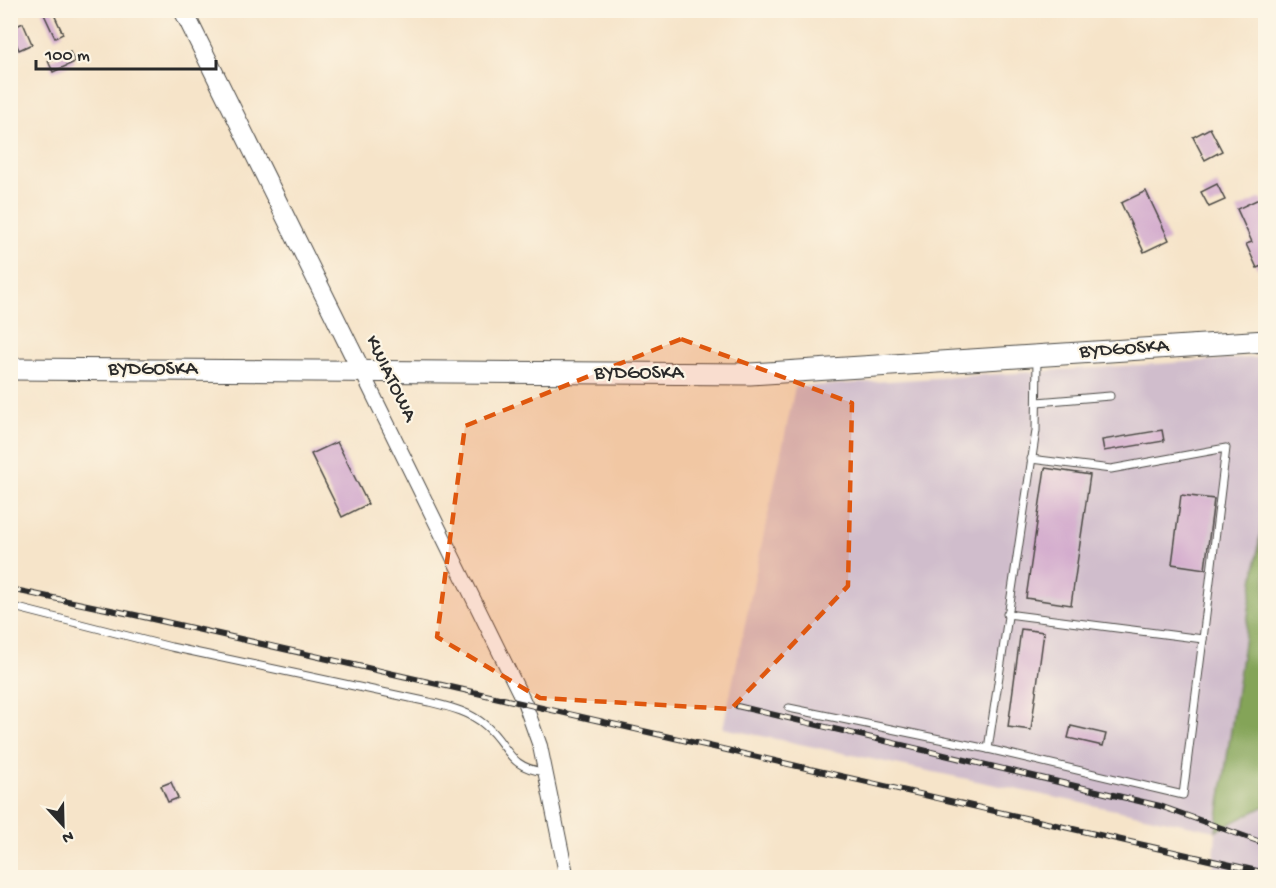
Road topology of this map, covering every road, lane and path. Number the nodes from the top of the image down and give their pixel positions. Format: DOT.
graph roads {
  1 [pos="183,10"];
  2 [pos="1266,341"];
  3 [pos="1037,356"];
  4 [pos="10,369"];
  5 [pos="362,372"];
  6 [pos="1110,396"];
  7 [pos="1037,402"];
  8 [pos="1031,459"];
  9 [pos="10,606"];
  10 [pos="1006,614"];
  11 [pos="1203,639"];
  12 [pos="789,708"];
  13 [pos="988,749"];
  14 [pos="545,772"];
  15 [pos="567,878"];
  1 -- 5 [label="street, KWIATOWA"];
  2 -- 3 [label="main road, BYDGOSKA"];
  3 -- 5 [label="main road, BYDGOSKA"];
  3 -- 7 [label="lane"];
  4 -- 5 [label="main road, BYDGOSKA"];
  5 -- 14 [label="street, KWIATOWA"];
  6 -- 7 [label="lane"];
  7 -- 8 [label="lane"];
  8 -- 10 [label="lane"];
  8 -- 11 [label="lane"];
  9 -- 14 [label="lane"];
  10 -- 11 [label="lane"];
  10 -- 13 [label="lane"];
  11 -- 13 [label="lane"];
  12 -- 13 [label="lane"];
  14 -- 15 [label="street, KWIATOWA"];
}
